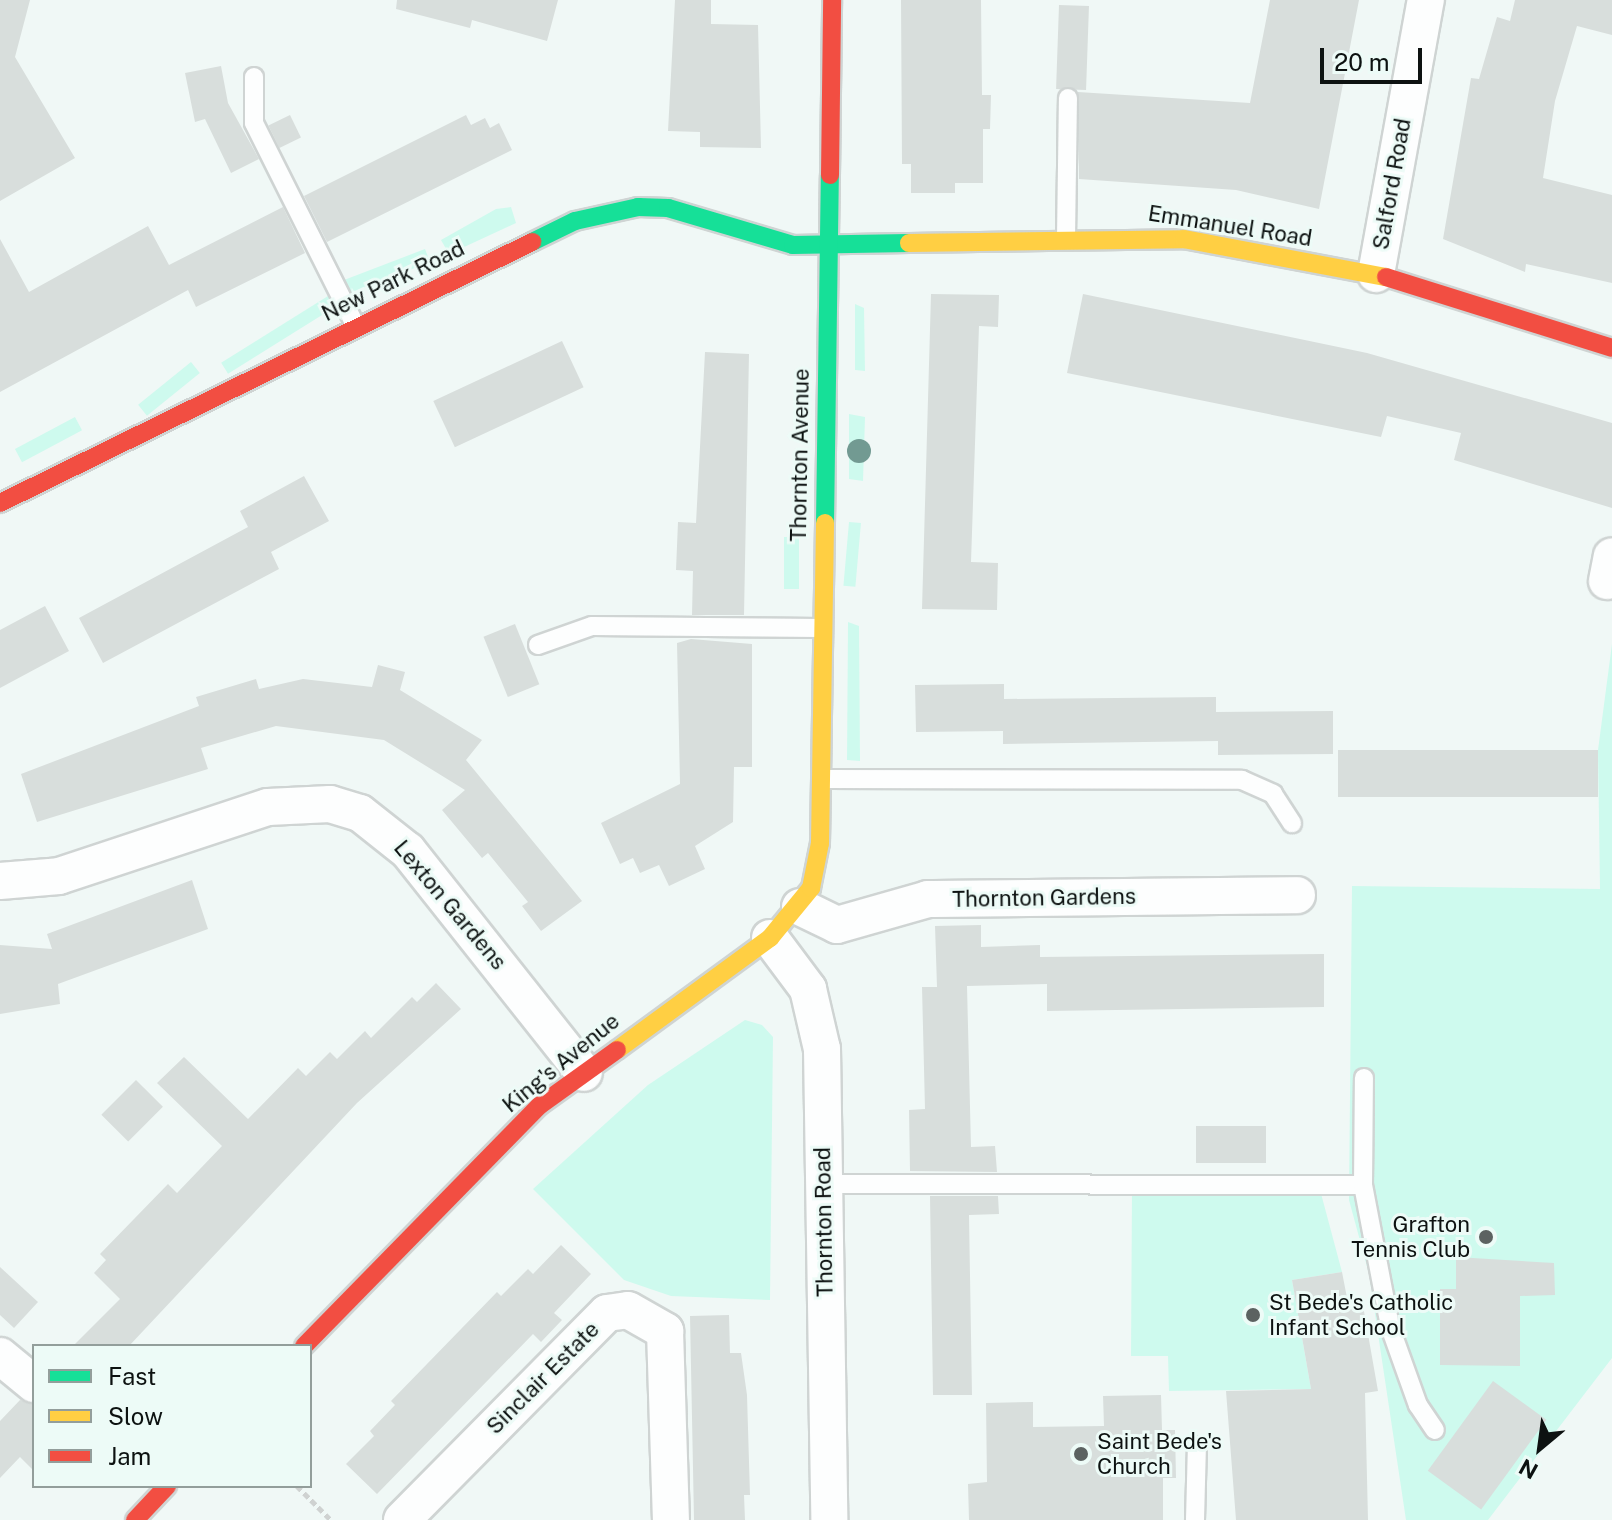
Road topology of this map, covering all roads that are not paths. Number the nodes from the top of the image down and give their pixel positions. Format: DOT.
graph roads {
  1 [pos="832,0"];
  2 [pos="1426,0"];
  3 [pos="254,77"];
  4 [pos="1068,98"];
  5 [pos="1066,238"];
  6 [pos="829,246"];
  7 [pos="1376,274"];
  8 [pos="356,327"];
  9 [pos="1612,348"];
  10 [pos="2,497"];
  11 [pos="820,628"];
  12 [pos="538,645"];
  13 [pos="822,779"];
  14 [pos="1292,823"];
  15 [pos="0,881"];
  16 [pos="1297,895"];
  17 [pos="800,907"];
  18 [pos="770,938"];
  19 [pos="584,1073"];
  20 [pos="1364,1078"];
  21 [pos="823,1184"];
  22 [pos="1363,1185"];
  23 [pos="306,1344"];
  24 [pos="0,1356"];
  25 [pos="32,1382"];
  26 [pos="1435,1430"];
  27 [pos="1197,1446"];
  28 [pos="402,1520"];
  29 [pos="671,1520"];
  30 [pos="829,1520"];
  31 [pos="1195,1520"];
  1 -- 6 [label="street, Thornton Avenue"];
  2 -- 7 [label="street, Salford Road"];
  3 -- 8 [label="lane"];
  4 -- 5 [label="lane"];
  5 -- 6 [label="street, Emmanuel Road"];
  5 -- 7 [label="street, Emmanuel Road"];
  6 -- 8 [label="street, New Park Road"];
  6 -- 11 [label="street, Thornton Avenue"];
  7 -- 9 [label="street, Emmanuel Road"];
  8 -- 10 [label="street, New Park Road"];
  11 -- 12 [label="lane"];
  11 -- 13 [label="street, Thornton Avenue"];
  13 -- 14 [label="lane"];
  13 -- 17 [label="street, Thornton Avenue"];
  15 -- 19 [label="street, Lexton Gardens"];
  16 -- 17 [label="street, Thornton Gardens"];
  17 -- 18 [label="street, King's Avenue"];
  18 -- 19 [label="street, King's Avenue"];
  18 -- 21 [label="street, Thornton Road"];
  19 -- 23 [label="street, King's Avenue"];
  20 -- 22 [label="lane"];
  21 -- 22 [label="lane"];
  21 -- 30 [label="street, Thornton Road"];
  22 -- 26 [label="lane"];
  24 -- 25 [label="street"];
  27 -- 31 [label="lane"];
  28 -- 29 [label="street, Sinclair Estate"];
}
